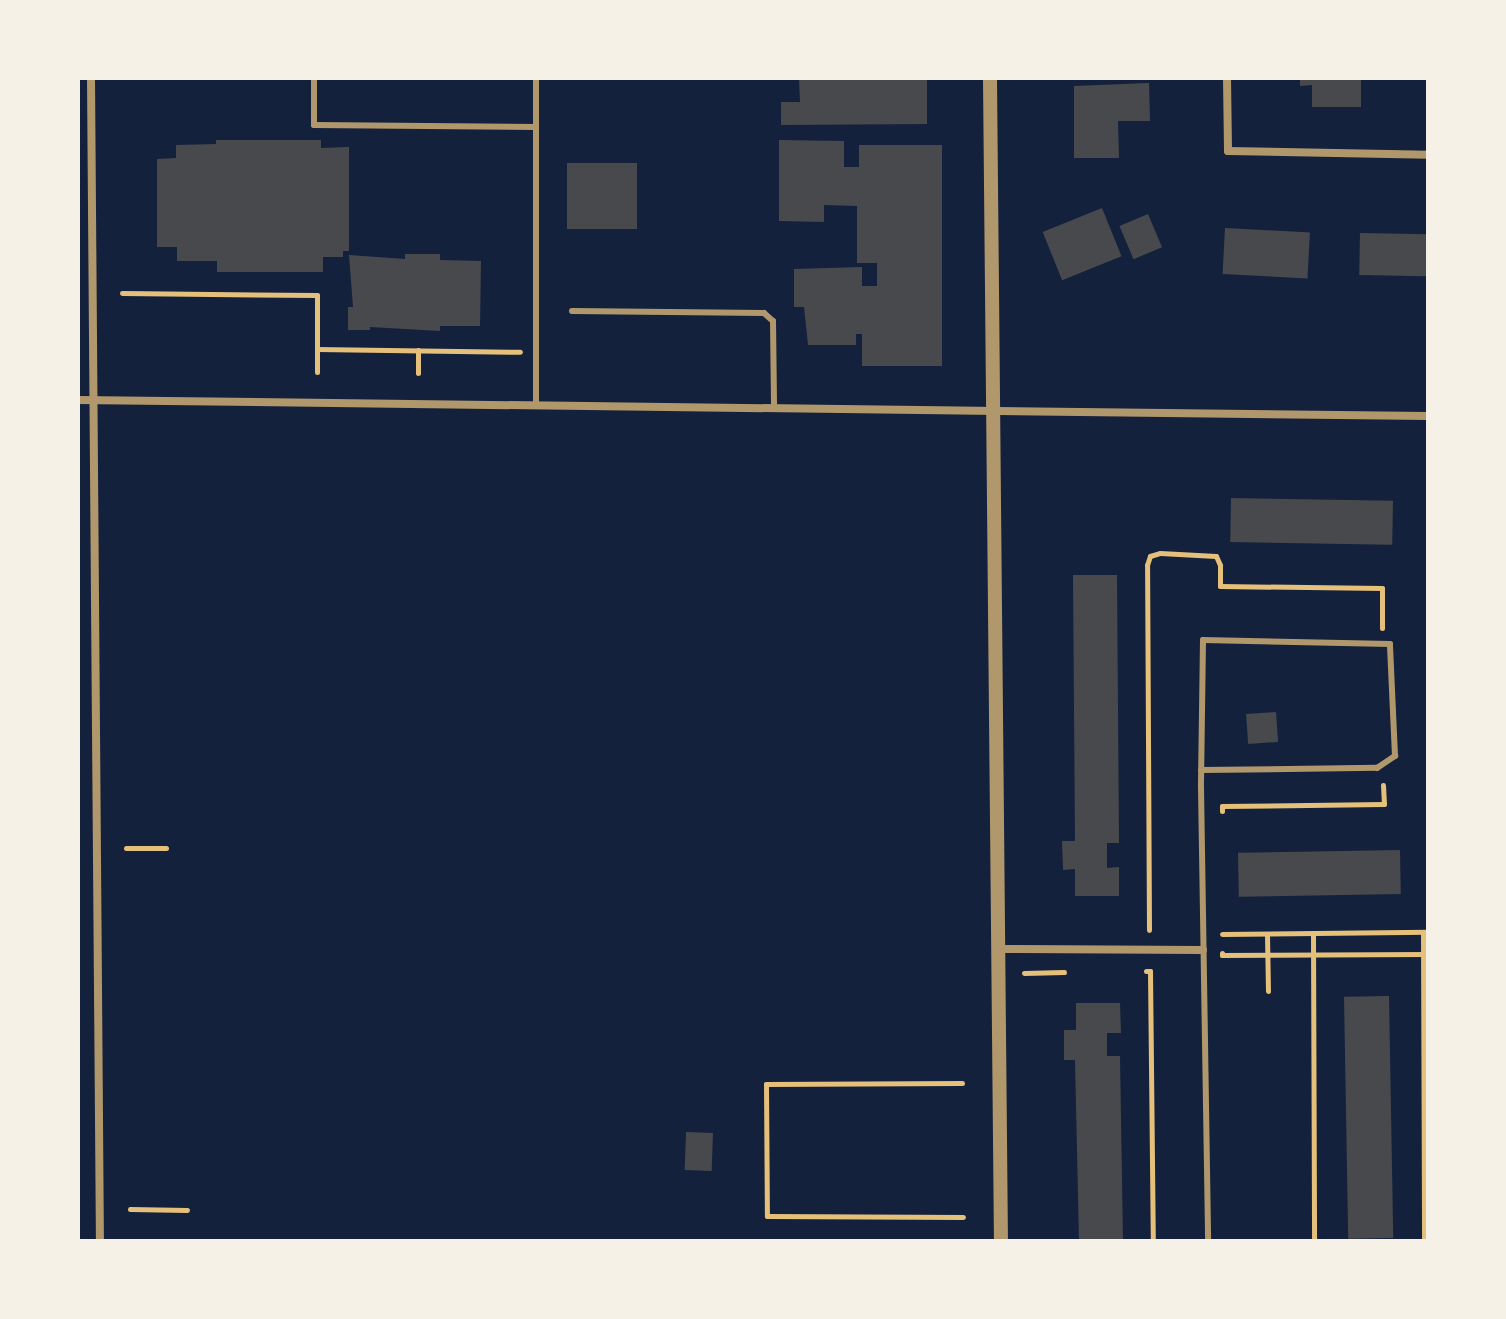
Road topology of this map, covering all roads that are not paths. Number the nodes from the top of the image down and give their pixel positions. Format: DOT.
graph roads {
  1 [pos="91,78"];
  2 [pos="314,78"];
  3 [pos="536,78"];
  4 [pos="990,78"];
  5 [pos="1227,78"];
  6 [pos="536,127"];
  7 [pos="1428,155"];
  8 [pos="572,311"];
  9 [pos="78,400"];
  10 [pos="93,400"];
  11 [pos="536,405"];
  12 [pos="774,409"];
  13 [pos="993,410"];
  14 [pos="1428,416"];
  15 [pos="1201,770"];
  16 [pos="998,949"];
  17 [pos="1203,950"];
  18 [pos="100,1241"];
  19 [pos="1001,1241"];
  20 [pos="1208,1241"];
  1 -- 10 [label="street"];
  2 -- 6 [label="lane"];
  3 -- 6 [label="lane"];
  4 -- 13 [label="street"];
  5 -- 7 [label="street"];
  6 -- 11 [label="lane"];
  8 -- 12 [label="lane"];
  9 -- 10 [label="street"];
  10 -- 11 [label="street"];
  10 -- 18 [label="street"];
  11 -- 12 [label="street"];
  12 -- 13 [label="street"];
  13 -- 14 [label="street"];
  13 -- 16 [label="street"];
  15 -- 15 [label="lane"];
  15 -- 17 [label="lane"];
  16 -- 17 [label="street"];
  16 -- 19 [label="street"];
  17 -- 20 [label="lane"];
}
